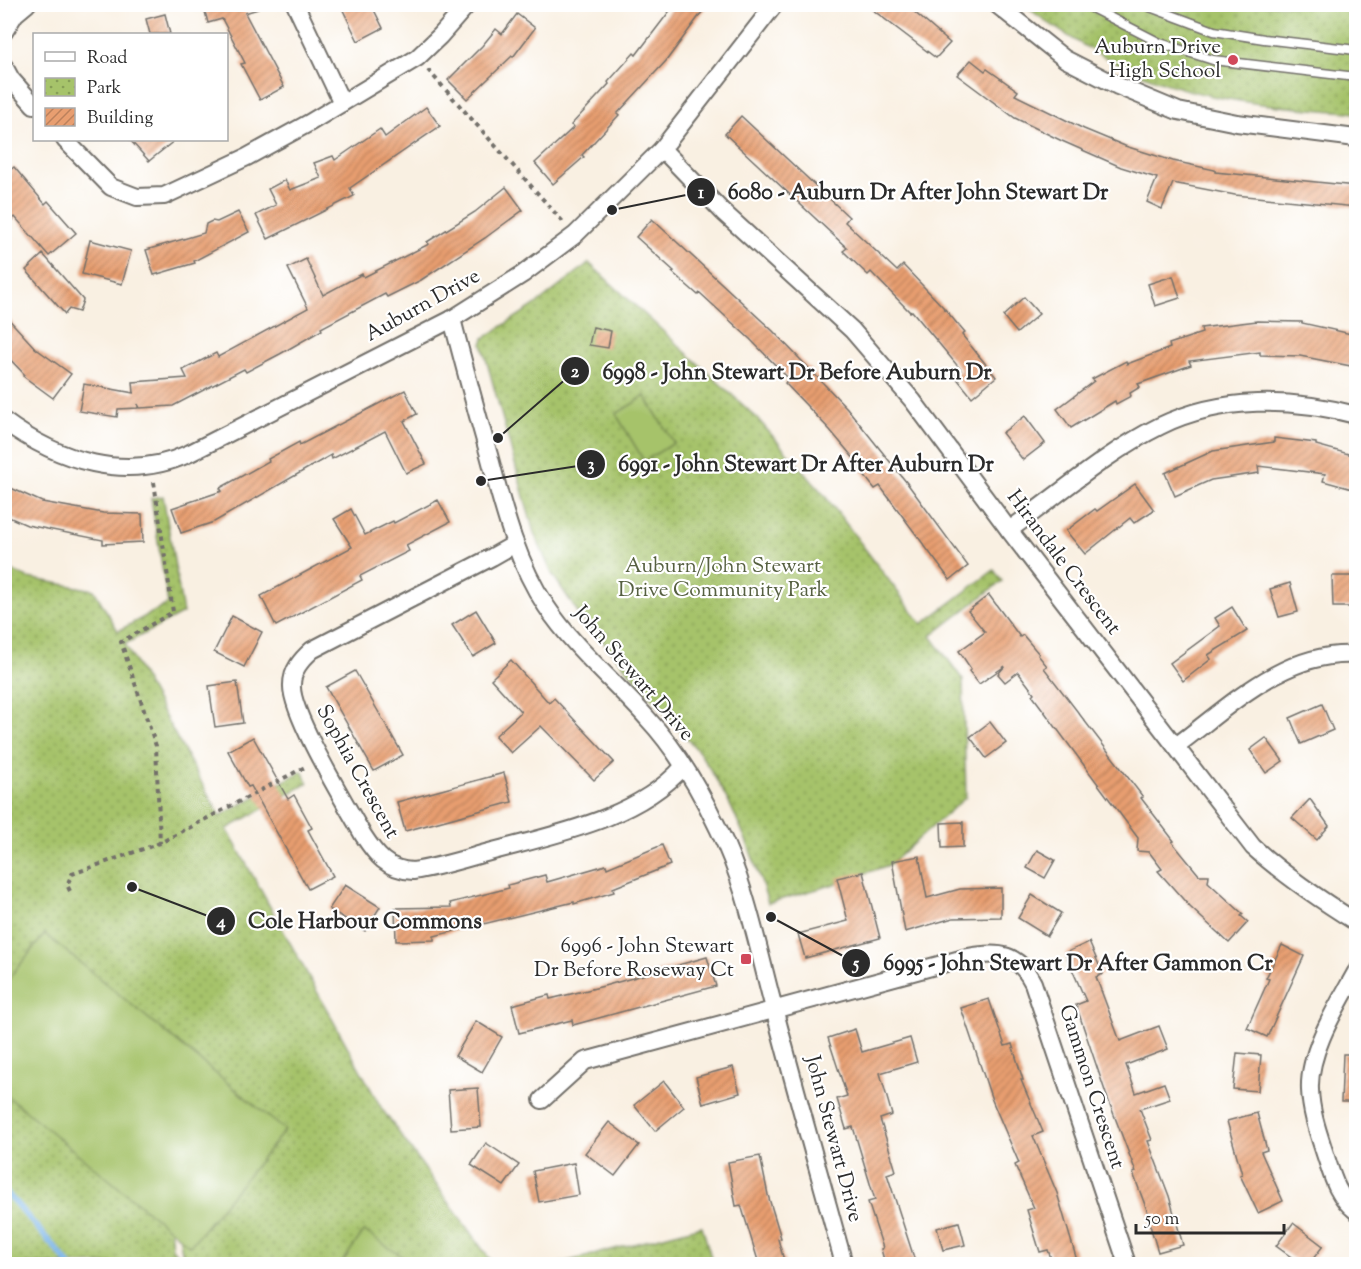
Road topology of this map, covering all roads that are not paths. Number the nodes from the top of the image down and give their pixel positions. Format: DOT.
graph roads {
  1 [pos="27,4"];
  2 [pos="295,4"];
  3 [pos="468,4"];
  4 [pos="775,4"];
  5 [pos="996,4"];
  6 [pos="1084,4"];
  7 [pos="1142,4"];
  8 [pos="4,32"];
  9 [pos="1356,50"];
  10 [pos="4,66"];
  11 [pos="1356,76"];
  12 [pos="342,103"];
  13 [pos="33,104"];
  14 [pos="1356,138"];
  15 [pos="66,141"];
  16 [pos="662,149"];
  17 [pos="452,319"];
  18 [pos="1356,415"];
  19 [pos="4,421"];
  20 [pos="1009,530"];
  21 [pos="515,544"];
  22 [pos="1356,656"];
  23 [pos="1176,746"];
  24 [pos="683,767"];
  25 [pos="1356,922"];
  26 [pos="1356,972"];
  27 [pos="774,1009"];
  28 [pos="542,1100"];
  29 [pos="1356,1211"];
  30 [pos="844,1264"];
  31 [pos="1126,1264"];
  1 -- 8 [label="street"];
  2 -- 12 [label="street"];
  3 -- 12 [label="street"];
  4 -- 16 [label="street, Auburn Drive"];
  5 -- 14 [label="street"];
  6 -- 11 [label="lane"];
  7 -- 9 [label="lane"];
  10 -- 13 [label="street"];
  12 -- 15 [label="street"];
  16 -- 17 [label="street, Auburn Drive"];
  16 -- 20 [label="street, Hirandale Crescent"];
  17 -- 19 [label="street, Auburn Drive"];
  17 -- 21 [label="street, John Stewart Drive"];
  18 -- 20 [label="street"];
  20 -- 23 [label="street, Hirandale Crescent"];
  21 -- 24 [label="street, John Stewart Drive"];
  21 -- 24 [label="street, Sophia Crescent"];
  22 -- 23 [label="street"];
  23 -- 25 [label="street, Hirandale Crescent"];
  24 -- 27 [label="street, John Stewart Drive"];
  26 -- 29 [label="street"];
  27 -- 28 [label="street"];
  27 -- 30 [label="street, John Stewart Drive"];
  27 -- 31 [label="street, Gammon Crescent"];
}
